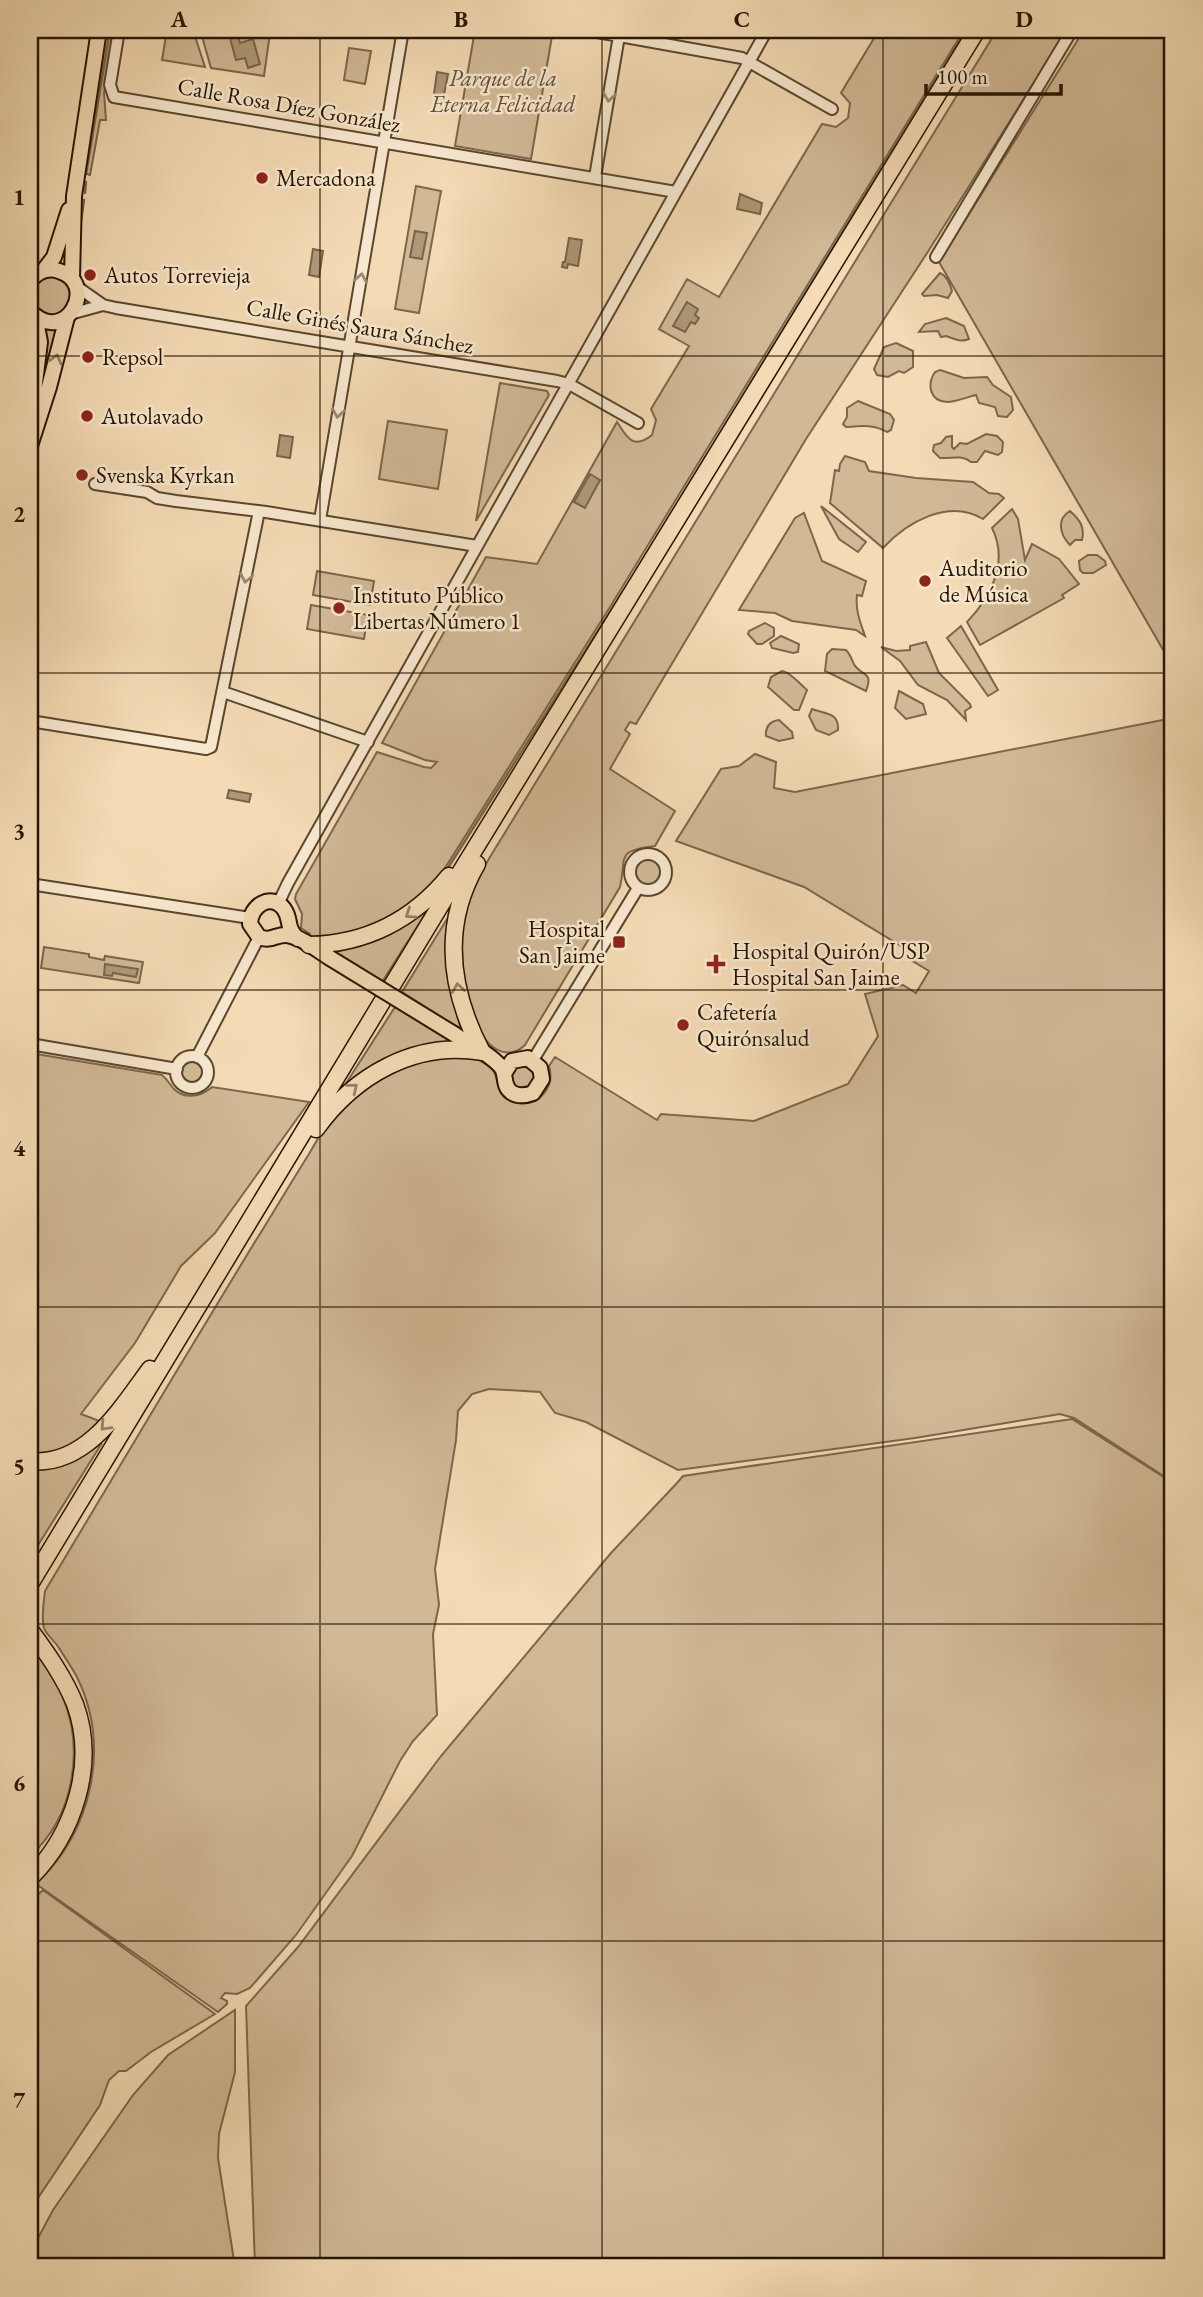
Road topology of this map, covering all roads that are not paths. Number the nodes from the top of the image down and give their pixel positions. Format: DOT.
graph roads {
  1 [pos="99,30"];
  2 [pos="119,30"];
  3 [pos="403,30"];
  4 [pos="586,30"];
  5 [pos="767,30"];
  6 [pos="977,30"];
  7 [pos="1083,30"];
  8 [pos="620,33"];
  9 [pos="749,61"];
  10 [pos="832,109"];
  11 [pos="384,142"];
  12 [pos="595,177"];
  13 [pos="677,192"];
  14 [pos="74,196"];
  15 [pos="936,257"];
  16 [pos="44,270"];
  17 [pos="30,281"];
  18 [pos="74,282"];
  19 [pos="103,305"];
  20 [pos="32,313"];
  21 [pos="68,316"];
  22 [pos="349,346"];
  23 [pos="569,384"];
  24 [pos="638,423"];
  25 [pos="30,424"];
  26 [pos="30,446"];
  27 [pos="95,484"];
  28 [pos="259,511"];
  29 [pos="320,520"];
  30 [pos="477,546"];
  31 [pos="602,643"];
  32 [pos="223,692"];
  33 [pos="30,722"];
  34 [pos="368,742"];
  35 [pos="30,884"];
  36 [pos="638,888"];
  37 [pos="278,904"];
  38 [pos="250,918"];
  39 [pos="285,930"];
  40 [pos="259,937"];
  41 [pos="303,942"];
  42 [pos="30,1044"];
  43 [pos="197,1057"];
  44 [pos="533,1060"];
  45 [pos="499,1062"];
  46 [pos="177,1069"];
  47 [pos="245,1229"];
  48 [pos="192,1315"];
  49 [pos="30,1461"];
  50 [pos="30,1584"];
  51 [pos="31,1632"];
  52 [pos="64,1833"];
  53 [pos="30,1866"];
  54 [pos="30,1878"];
  1 -- 14 [label="main road"];
  2 -- 11 [label="street, Calle Rosa Díez González"];
  3 -- 11 [label="street"];
  4 -- 8 [label="street"];
  5 -- 9 [label="street"];
  6 -- 31 [label="highway"];
  7 -- 15 [label="street"];
  8 -- 9 [label="street"];
  8 -- 12 [label="street, one-way"];
  9 -- 10 [label="street"];
  9 -- 13 [label="street"];
  11 -- 12 [label="street, Calle Rosa Díez González"];
  22 -- 11 [label="street, one-way"];
  12 -- 13 [label="street, Calle Rosa Díez González"];
  13 -- 23 [label="street"];
  14 -- 16 [label="main road"];
  14 -- 18 [label="main road"];
  16 -- 17 [label="main road"];
  16 -- 18 [label="main road"];
  18 -- 19 [label="street"];
  18 -- 21 [label="main road"];
  19 -- 21 [label="street"];
  19 -- 22 [label="street, Calle Ginés Saura Sánchez"];
  20 -- 21 [label="main road"];
  20 -- 25 [label="main road"];
  26 -- 21 [label="main road, one-way"];
  22 -- 23 [label="street, Calle Ginés Saura Sánchez"];
  22 -- 29 [label="street, one-way"];
  23 -- 24 [label="street, Calle Ginés Saura Sánchez"];
  23 -- 30 [label="street"];
  27 -- 28 [label="street"];
  28 -- 29 [label="street"];
  28 -- 32 [label="street, one-way"];
  29 -- 30 [label="street"];
  30 -- 34 [label="street"];
  31 -- 41 [label="highway, one-way"];
  45 -- 31 [label="highway, one-way"];
  31 -- 47 [label="highway"];
  32 -- 33 [label="street"];
  32 -- 34 [label="street"];
  34 -- 37 [label="street"];
  35 -- 38 [label="street"];
  36 -- 44 [label="street"];
  37 -- 38 [label="main road"];
  37 -- 39 [label="main road"];
  38 -- 40 [label="main road"];
  39 -- 40 [label="main road"];
  39 -- 41 [label="main road"];
  40 -- 43 [label="street"];
  41 -- 45 [label="main road, bridge"];
  42 -- 46 [label="street"];
  43 -- 46 [label="street"];
  43 -- 46 [label="street"];
  44 -- 45 [label="main road"];
  44 -- 45 [label="main road"];
  47 -- 45 [label="highway, one-way"];
  47 -- 48 [label="highway"];
  48 -- 49 [label="highway, one-way"];
  48 -- 50 [label="highway"];
  51 -- 52 [label="highway"];
  52 -- 53 [label="highway"];
  52 -- 54 [label="highway"];
}
